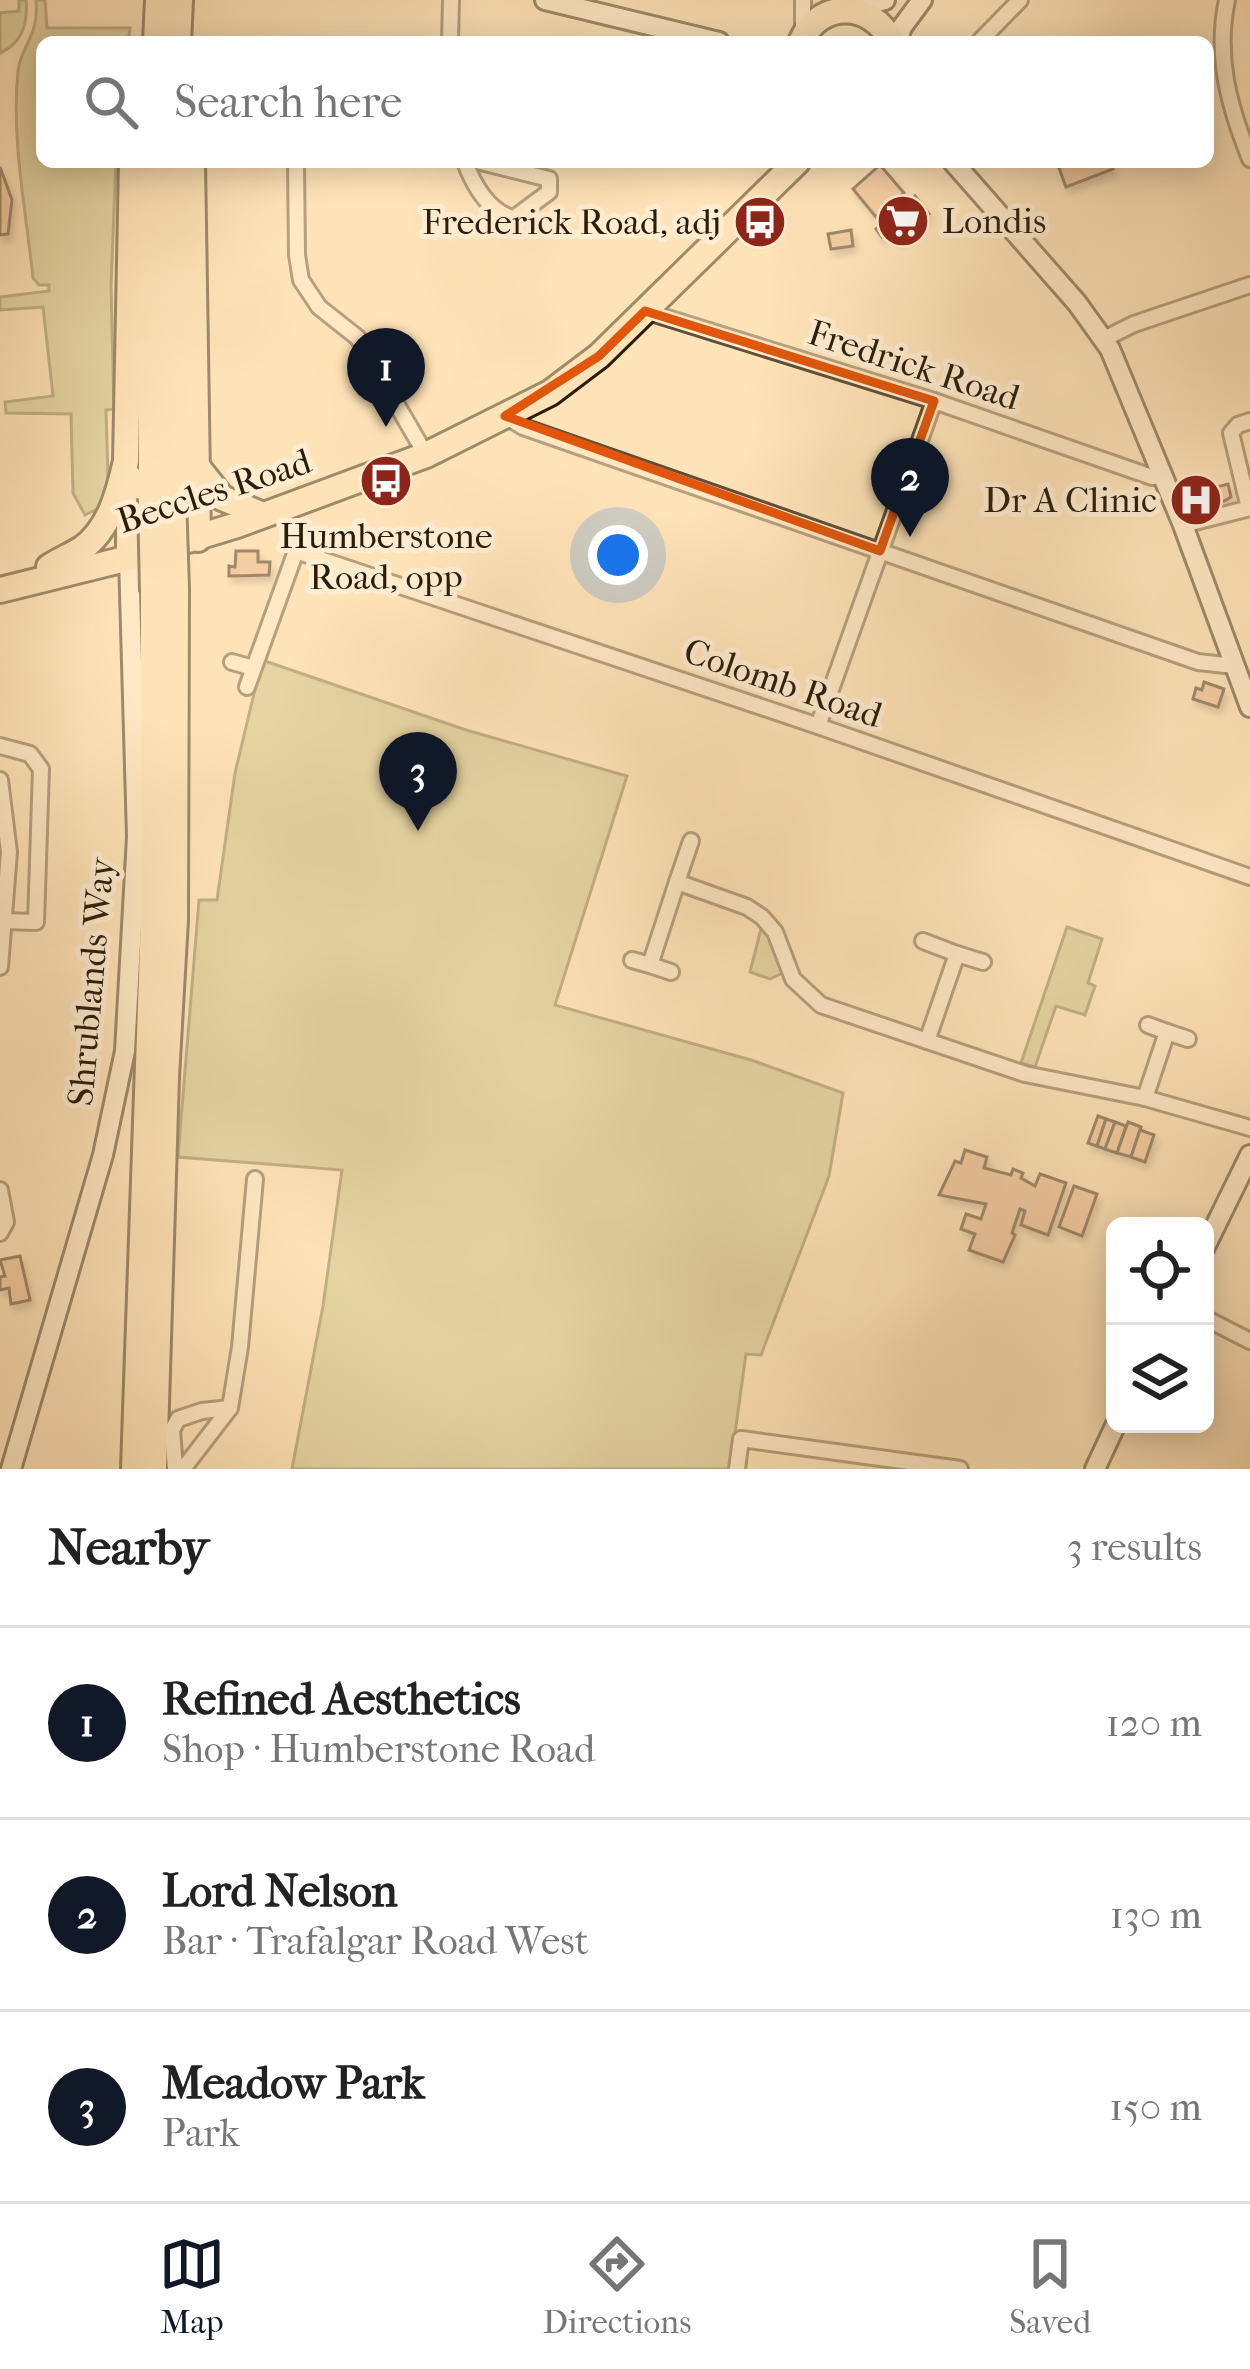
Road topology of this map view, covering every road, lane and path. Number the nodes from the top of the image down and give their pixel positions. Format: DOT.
graph roads {
  1 [pos="158,0"];
  2 [pos="451,0"];
  3 [pos="545,0"];
  4 [pos="803,0"];
  5 [pos="885,0"];
  6 [pos="922,0"];
  7 [pos="1020,0"];
  8 [pos="1227,0"];
  9 [pos="845,4"];
  10 [pos="170,32"];
  11 [pos="450,36"];
  12 [pos="693,36"];
  13 [pos="802,36"];
  14 [pos="805,36"];
  15 [pos="890,36"];
  16 [pos="898,36"];
  17 [pos="985,36"];
  18 [pos="1250,159"];
  19 [pos="132,168"];
  20 [pos="151,168"];
  21 [pos="172,168"];
  22 [pos="192,168"];
  23 [pos="296,168"];
  24 [pos="467,168"];
  25 [pos="505,168"];
  26 [pos="958,168"];
  27 [pos="790,171"];
  28 [pos="1250,285"];
  29 [pos="645,311"];
  30 [pos="1104,339"];
  31 [pos="934,401"];
  32 [pos="505,416"];
  33 [pos="1250,421"];
  34 [pos="426,455"];
  35 [pos="126,461"];
  36 [pos="195,463"];
  37 [pos="1163,476"];
  38 [pos="162,497"];
  39 [pos="1250,508"];
  40 [pos="263,515"];
  41 [pos="1183,525"];
  42 [pos="294,533"];
  43 [pos="198,539"];
  44 [pos="296,551"];
  45 [pos="880,551"];
  46 [pos="129,558"];
  47 [pos="40,578"];
  48 [pos="0,590"];
  49 [pos="165,591"];
  50 [pos="232,662"];
  51 [pos="1241,667"];
  52 [pos="253,668"];
  53 [pos="247,687"];
  54 [pos="1250,707"];
  55 [pos="818,726"];
  56 [pos="0,746"];
  57 [pos="0,780"];
  58 [pos="3,824"];
  59 [pos="691,841"];
  60 [pos="1250,877"];
  61 [pos="677,882"];
  62 [pos="4,921"];
  63 [pos="923,941"];
  64 [pos="957,953"];
  65 [pos="632,960"];
  66 [pos="983,962"];
  67 [pos="650,965"];
  68 [pos="0,967"];
  69 [pos="670,972"];
  70 [pos="1148,1025"];
  71 [pos="1167,1032"];
  72 [pos="1188,1039"];
  73 [pos="928,1041"];
  74 [pos="1145,1098"];
  75 [pos="1250,1129"];
  76 [pos="1250,1156"];
  77 [pos="255,1179"];
  78 [pos="0,1190"];
  79 [pos="1214,1228"];
  80 [pos="0,1233"];
  81 [pos="1214,1323"];
  82 [pos="1250,1341"];
  83 [pos="230,1408"];
  84 [pos="1112,1433"];
  85 [pos="10,1469"];
  86 [pos="134,1469"];
  87 [pos="154,1469"];
  88 [pos="179,1469"];
  89 [pos="737,1469"];
  90 [pos="960,1469"];
  91 [pos="1095,1469"];
  1 -- 10 [label="highway"];
  2 -- 11 [label="street"];
  3 -- 12 [label="street"];
  4 -- 13 [label="street"];
  5 -- 9 [label="street"];
  6 -- 16 [label="street"];
  7 -- 17 [label="street"];
  8 -- 18 [label="street"];
  9 -- 14 [label="highway"];
  9 -- 15 [label="highway"];
  19 -- 35 [label="highway"];
  20 -- 38 [label="highway"];
  21 -- 38 [label="highway"];
  22 -- 36 [label="highway"];
  23 -- 34 [label="street"];
  24 -- 25 [label="street"];
  26 -- 30 [label="street"];
  27 -- 29 [label="highway, Beccles Road"];
  28 -- 30 [label="street"];
  29 -- 31 [label="street, Fredrick Road"];
  29 -- 32 [label="highway, Beccles Road"];
  30 -- 37 [label="street"];
  31 -- 37 [label="street, Fredrick Road"];
  31 -- 45 [label="street"];
  32 -- 34 [label="highway, Beccles Road"];
  32 -- 45 [label="street"];
  33 -- 39 [label="street"];
  34 -- 40 [label="highway, Beccles Road"];
  35 -- 46 [label="highway"];
  35 -- 47 [label="highway"];
  36 -- 40 [label="highway"];
  36 -- 43 [label="highway"];
  37 -- 41 [label="street"];
  38 -- 49 [label="highway, bridge"];
  39 -- 41 [label="street"];
  40 -- 43 [label="highway, Beccles Road"];
  41 -- 51 [label="street"];
  42 -- 44 [label="street"];
  43 -- 46 [label="highway, Beccles Road"];
  44 -- 52 [label="street"];
  44 -- 55 [label="street, Colomb Road"];
  45 -- 51 [label="street"];
  45 -- 55 [label="street"];
  46 -- 47 [label="highway, Beccles Road"];
  46 -- 85 [label="street, Shrublands Way"];
  47 -- 48 [label="highway, Beccles Road"];
  49 -- 86 [label="highway"];
  49 -- 87 [label="highway"];
  50 -- 52 [label="street"];
  51 -- 54 [label="street"];
  52 -- 53 [label="street"];
  55 -- 60 [label="street, Colomb Road"];
  56 -- 62 [label="street"];
  57 -- 58 [label="street"];
  58 -- 62 [label="street"];
  59 -- 61 [label="street"];
  61 -- 67 [label="street"];
  61 -- 73 [label="street"];
  62 -- 68 [label="street"];
  63 -- 64 [label="street"];
  64 -- 66 [label="street"];
  64 -- 73 [label="street"];
  65 -- 67 [label="street"];
  67 -- 69 [label="street"];
  70 -- 71 [label="street"];
  71 -- 72 [label="street"];
  71 -- 74 [label="street"];
  73 -- 74 [label="street"];
  74 -- 75 [label="street"];
  76 -- 79 [label="street"];
  77 -- 83 [label="street"];
  78 -- 80 [label="street"];
  81 -- 82 [label="street"];
  83 -- 88 [label="street"];
  83 -- 88 [label="street"];
  84 -- 91 [label="street"];
  89 -- 90 [label="street"];
}
